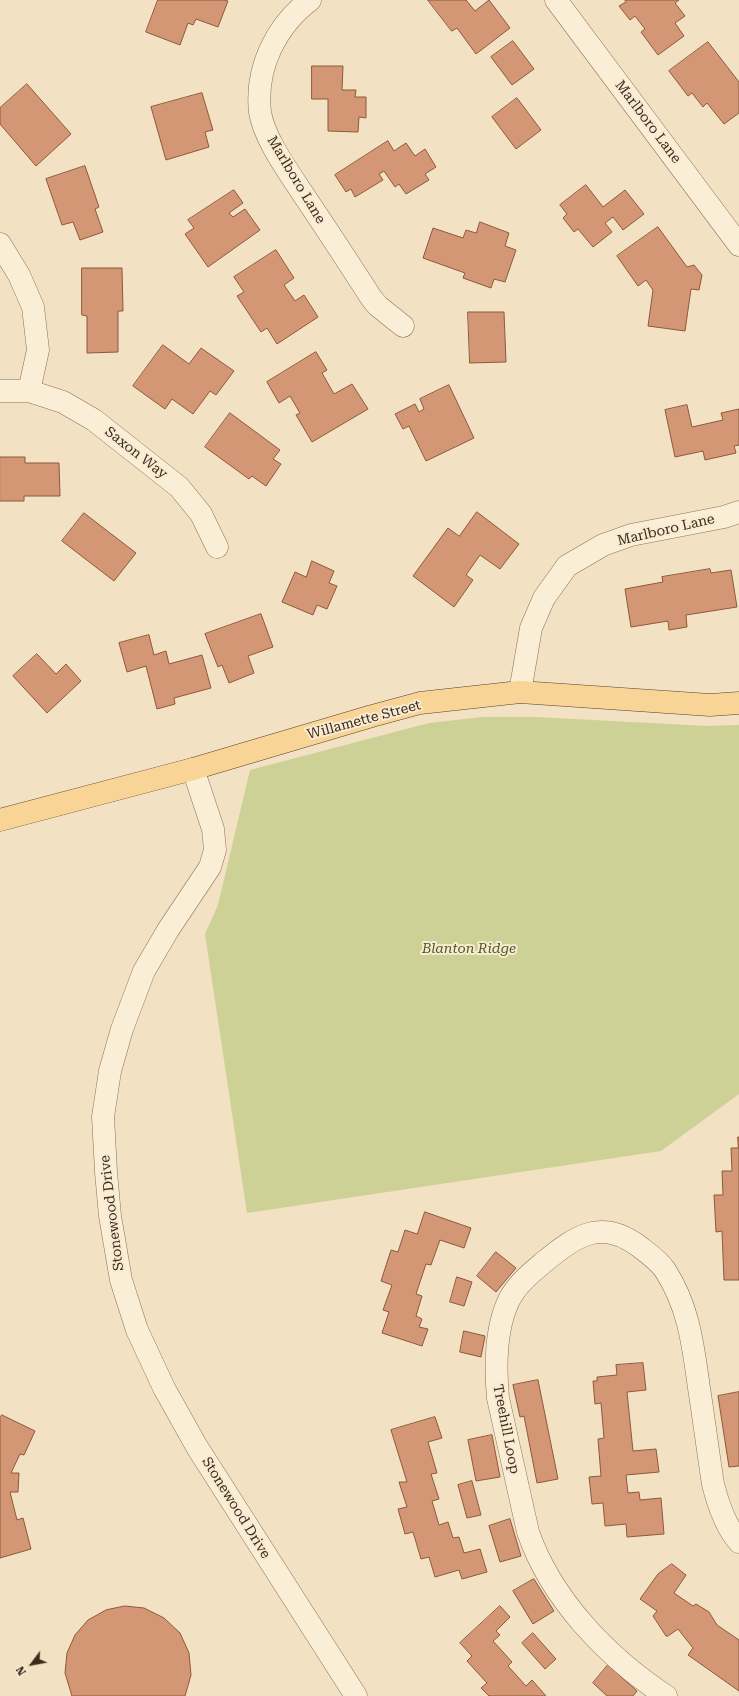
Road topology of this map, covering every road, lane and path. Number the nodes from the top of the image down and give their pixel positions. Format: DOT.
graph roads {
  1 [pos="310,0"];
  2 [pos="556,0"];
  3 [pos="0,244"];
  4 [pos="739,245"];
  5 [pos="403,326"];
  6 [pos="0,391"];
  7 [pos="28,391"];
  8 [pos="739,512"];
  9 [pos="216,547"];
  10 [pos="520,692"];
  11 [pos="739,703"];
  12 [pos="193,769"];
  13 [pos="0,820"];
  14 [pos="739,1542"];
  15 [pos="356,1696"];
  16 [pos="666,1696"];
  1 -- 5 [label="street, Marlboro Lane"];
  2 -- 4 [label="street, Marlboro Lane"];
  3 -- 7 [label="street"];
  6 -- 7 [label="street, Saxon Way"];
  7 -- 9 [label="street, Saxon Way"];
  8 -- 10 [label="street, Marlboro Lane"];
  10 -- 11 [label="main road, Willamette Street"];
  10 -- 12 [label="main road, Willamette Street"];
  12 -- 13 [label="main road, Willamette Street"];
  12 -- 15 [label="street, Stonewood Drive"];
  14 -- 16 [label="street, Treehill Loop"];
}
